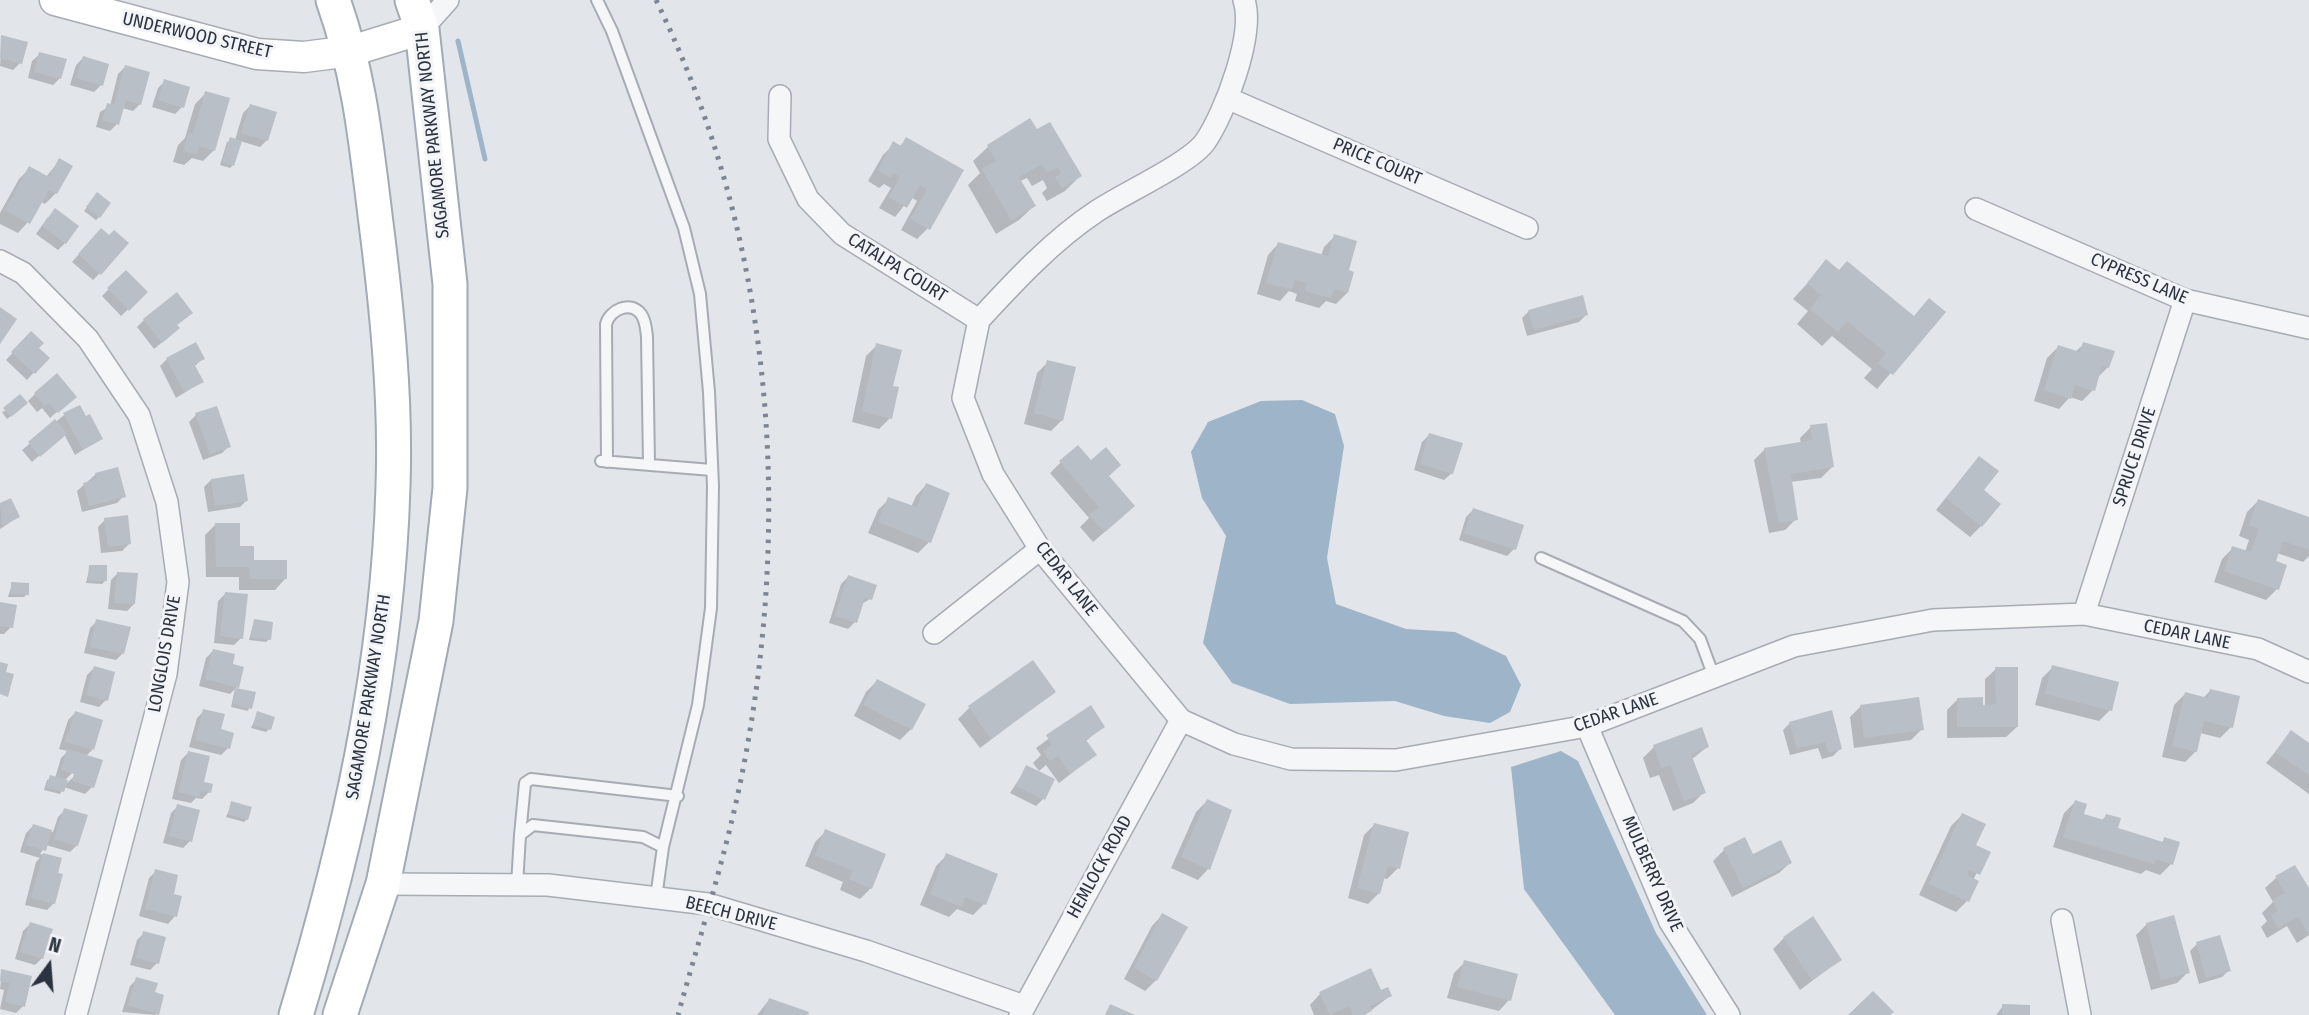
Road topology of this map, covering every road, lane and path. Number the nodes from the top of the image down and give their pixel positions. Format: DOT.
graph roads {
  1 [pos="55,0"];
  2 [pos="333,0"];
  3 [pos="448,0"];
  4 [pos="597,0"];
  5 [pos="1244,0"];
  6 [pos="417,14"];
  7 [pos="351,51"];
  8 [pos="780,96"];
  9 [pos="1227,98"];
  10 [pos="1976,209"];
  11 [pos="1527,228"];
  12 [pos="0,261"];
  13 [pos="2185,300"];
  14 [pos="979,320"];
  15 [pos="2309,328"];
  16 [pos="649,464"];
  17 [pos="712,470"];
  18 [pos="1040,549"];
  19 [pos="1541,558"];
  20 [pos="2084,614"];
  21 [pos="934,633"];
  22 [pos="2309,672"];
  23 [pos="1714,677"];
  24 [pos="1181,720"];
  25 [pos="1587,726"];
  26 [pos="678,796"];
  27 [pos="520,835"];
  28 [pos="663,847"];
  29 [pos="383,884"];
  30 [pos="517,885"];
  31 [pos="656,898"];
  32 [pos="2062,920"];
  33 [pos="1022,1010"];
  34 [pos="76,1015"];
  35 [pos="296,1015"];
  36 [pos="340,1015"];
  37 [pos="1729,1015"];
  38 [pos="2080,1015"];
  1 -- 7 [label="street, UNDERWOOD STREET"];
  2 -- 7 [label="main road, SAGAMORE PARKWAY NORTH"];
  3 -- 6 [label="street"];
  4 -- 17 [label="lane"];
  5 -- 9 [label="street"];
  6 -- 7 [label="street, UNDERWOOD STREET"];
  6 -- 29 [label="main road, SAGAMORE PARKWAY NORTH"];
  7 -- 35 [label="main road, SAGAMORE PARKWAY NORTH"];
  8 -- 14 [label="street, CATALPA COURT"];
  9 -- 11 [label="street, PRICE COURT"];
  9 -- 14 [label="street"];
  10 -- 13 [label="street, CYPRESS LANE"];
  12 -- 34 [label="street, LONGLOIS DRIVE"];
  13 -- 15 [label="street, CYPRESS LANE"];
  13 -- 20 [label="street, SPRUCE DRIVE"];
  14 -- 18 [label="street, CEDAR LANE"];
  16 -- 16 [label="lane"];
  16 -- 17 [label="lane"];
  17 -- 26 [label="lane"];
  18 -- 21 [label="street"];
  18 -- 24 [label="street, CEDAR LANE"];
  19 -- 23 [label="lane"];
  20 -- 22 [label="street, CEDAR LANE"];
  20 -- 23 [label="street, CEDAR LANE"];
  23 -- 25 [label="street, CEDAR LANE"];
  24 -- 25 [label="street, CEDAR LANE"];
  24 -- 33 [label="street, HEMLOCK ROAD"];
  25 -- 37 [label="street, MULBERRY DRIVE"];
  26 -- 27 [label="lane"];
  26 -- 28 [label="lane"];
  27 -- 28 [label="lane"];
  27 -- 30 [label="lane"];
  28 -- 31 [label="lane"];
  29 -- 30 [label="street, BEECH DRIVE"];
  29 -- 36 [label="main road, SAGAMORE PARKWAY NORTH"];
  30 -- 31 [label="street, BEECH DRIVE"];
  31 -- 33 [label="street, BEECH DRIVE"];
  32 -- 38 [label="street"];
}
